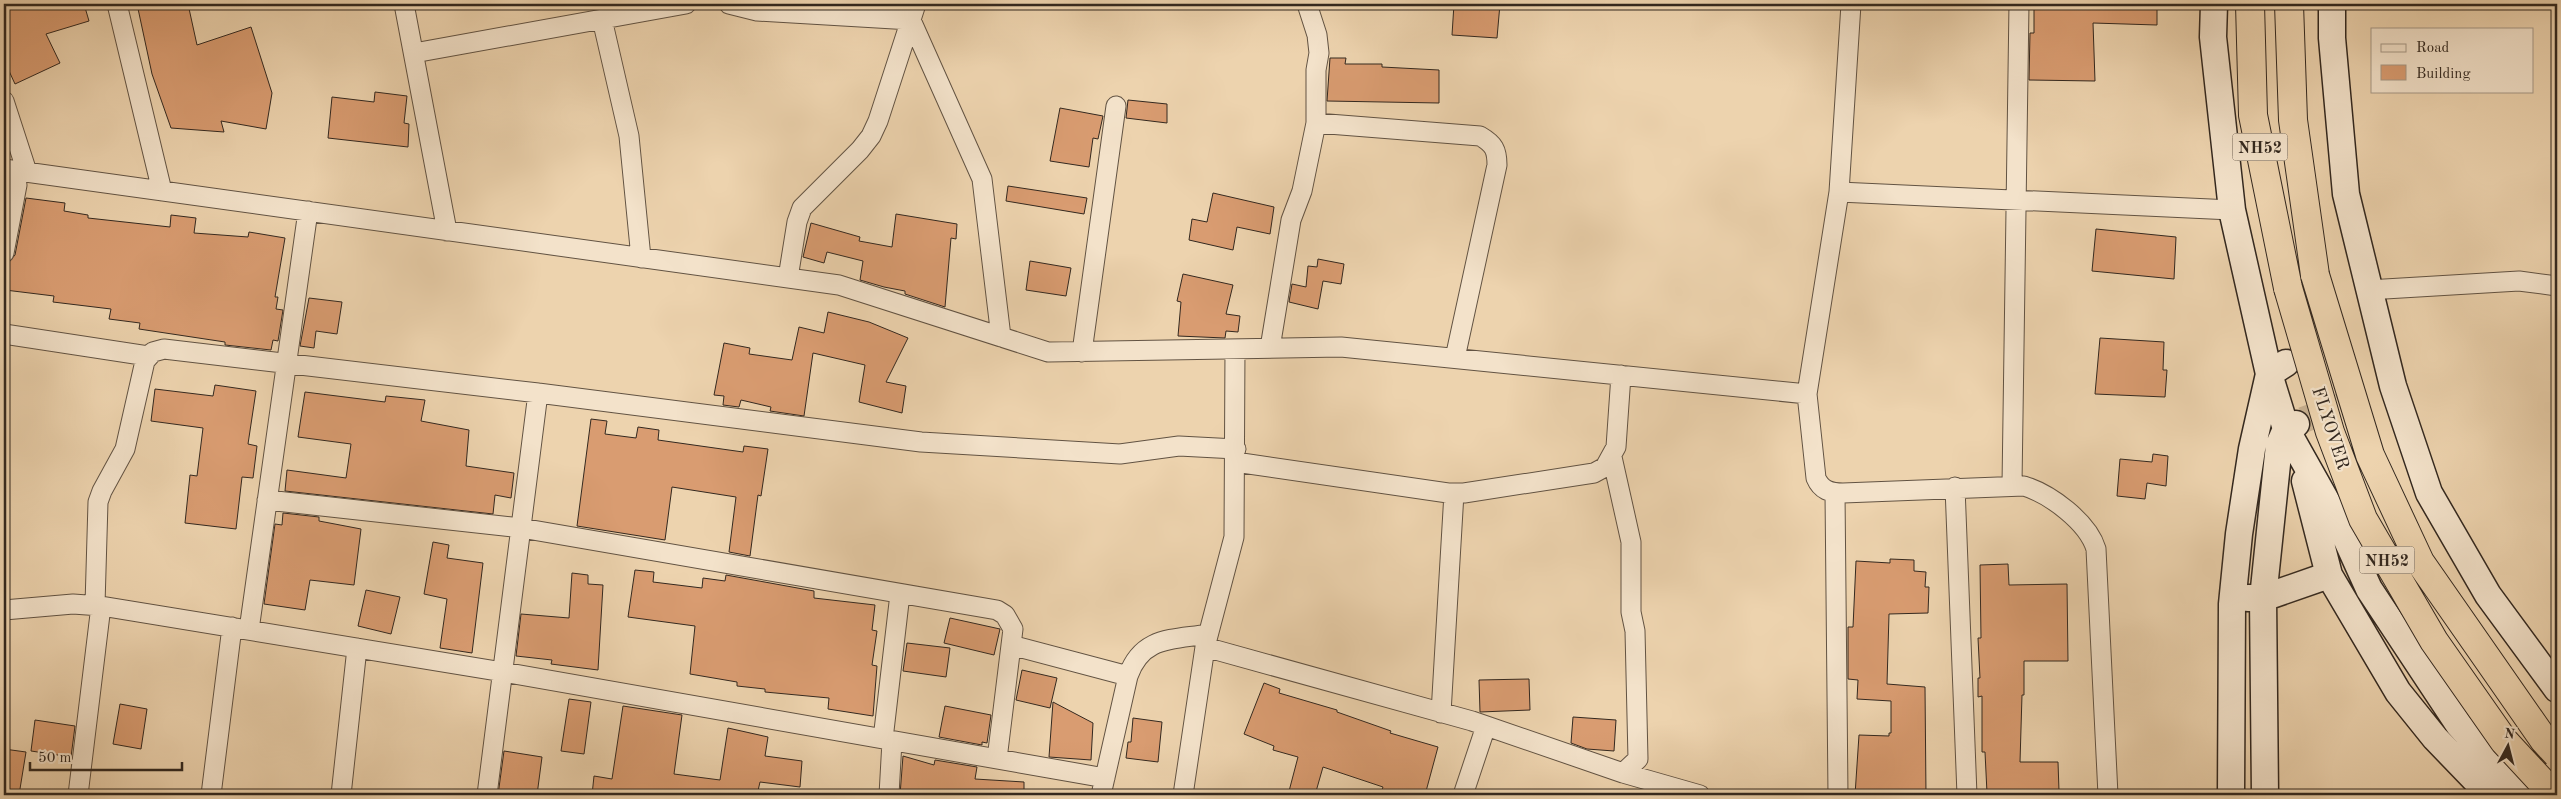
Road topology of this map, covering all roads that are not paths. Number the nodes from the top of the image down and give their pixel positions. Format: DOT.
graph roads {
  1 [pos="117,4"];
  2 [pos="404,4"];
  3 [pos="686,4"];
  4 [pos="729,4"];
  5 [pos="1307,4"];
  6 [pos="1850,4"];
  7 [pos="2019,4"];
  8 [pos="2214,4"];
  9 [pos="2250,4"];
  10 [pos="2289,4"];
  11 [pos="2333,4"];
  12 [pos="914,12"];
  13 [pos="602,19"];
  14 [pos="414,53"];
  15 [pos="4,101"];
  16 [pos="1116,106"];
  17 [pos="1316,123"];
  18 [pos="14,171"];
  19 [pos="162,191"];
  20 [pos="1839,192"];
  21 [pos="2015,200"];
  22 [pos="2232,210"];
  23 [pos="308,211"];
  24 [pos="447,231"];
  25 [pos="4,253"];
  26 [pos="640,258"];
  27 [pos="788,278"];
  28 [pos="2557,286"];
  29 [pos="2368,290"];
  30 [pos="4,334"];
  31 [pos="1001,337"];
  32 [pos="1270,348"];
  33 [pos="1235,349"];
  34 [pos="153,352"];
  35 [pos="1082,352"];
  36 [pos="1455,358"];
  37 [pos="286,365"];
  38 [pos="2278,369"];
  39 [pos="1621,375"];
  40 [pos="538,393"];
  41 [pos="1807,394"];
  42 [pos="2295,431"];
  43 [pos="1235,456"];
  44 [pos="1612,457"];
  45 [pos="2012,485"];
  46 [pos="1955,487"];
  47 [pos="1454,493"];
  48 [pos="1835,493"];
  49 [pos="267,500"];
  50 [pos="521,528"];
  51 [pos="2329,575"];
  52 [pos="900,594"];
  53 [pos="2233,598"];
  54 [pos="2263,598"];
  55 [pos="98,605"];
  56 [pos="4,610"];
  57 [pos="240,629"];
  58 [pos="1206,641"];
  59 [pos="1011,645"];
  60 [pos="357,648"];
  61 [pos="503,672"];
  62 [pos="1128,676"];
  63 [pos="2556,684"];
  64 [pos="1441,713"];
  65 [pos="1486,726"];
  66 [pos="887,740"];
  67 [pos="2557,754"];
  68 [pos="997,759"];
  69 [pos="1623,773"];
  70 [pos="1103,787"];
  71 [pos="2231,792"];
  72 [pos="2265,793"];
  73 [pos="78,795"];
  74 [pos="211,795"];
  75 [pos="341,795"];
  76 [pos="487,795"];
  77 [pos="889,795"];
  78 [pos="1183,795"];
  79 [pos="1463,795"];
  80 [pos="1700,795"];
  81 [pos="1838,795"];
  82 [pos="1967,795"];
  83 [pos="2108,795"];
  84 [pos="2490,795"];
  85 [pos="2523,795"];
  86 [pos="2554,795"];
  1 -- 19 [label="street"];
  2 -- 14 [label="street"];
  3 -- 13 [label="street"];
  4 -- 12 [label="street"];
  5 -- 17 [label="street"];
  6 -- 20 [label="street"];
  7 -- 21 [label="street"];
  8 -- 22 [label="main road"];
  9 -- 86 [label="highway, FLYOVER / NH52, bridge"];
  10 -- 67 [label="highway, FLYOVER / NH52, bridge"];
  11 -- 29 [label="main road"];
  12 -- 27 [label="street"];
  12 -- 31 [label="street"];
  13 -- 14 [label="street"];
  13 -- 26 [label="street"];
  14 -- 24 [label="street"];
  15 -- 18 [label="street"];
  16 -- 35 [label="street"];
  17 -- 32 [label="street"];
  17 -- 36 [label="street"];
  18 -- 19 [label="street"];
  18 -- 25 [label="street"];
  19 -- 23 [label="street"];
  20 -- 21 [label="street"];
  20 -- 41 [label="street"];
  21 -- 22 [label="street"];
  21 -- 45 [label="street"];
  22 -- 38 [label="main road"];
  23 -- 24 [label="street"];
  23 -- 37 [label="street"];
  24 -- 26 [label="street"];
  26 -- 27 [label="street"];
  27 -- 31 [label="street"];
  28 -- 29 [label="street"];
  29 -- 63 [label="main road"];
  30 -- 34 [label="street"];
  31 -- 35 [label="street"];
  32 -- 33 [label="street"];
  32 -- 36 [label="street"];
  33 -- 35 [label="street"];
  33 -- 43 [label="street"];
  34 -- 37 [label="street"];
  34 -- 55 [label="street"];
  36 -- 39 [label="street"];
  37 -- 40 [label="street"];
  37 -- 49 [label="street"];
  38 -- 42 [label="main road"];
  38 -- 53 [label="main road"];
  39 -- 41 [label="street"];
  39 -- 44 [label="street"];
  40 -- 43 [label="street"];
  40 -- 50 [label="street"];
  41 -- 48 [label="street"];
  42 -- 51 [label="main road"];
  42 -- 54 [label="main road"];
  42 -- 85 [label="main road"];
  43 -- 47 [label="street"];
  43 -- 58 [label="street"];
  44 -- 47 [label="street"];
  44 -- 69 [label="street"];
  45 -- 46 [label="street"];
  45 -- 83 [label="street"];
  46 -- 48 [label="street"];
  46 -- 82 [label="street"];
  47 -- 64 [label="street"];
  48 -- 81 [label="street"];
  49 -- 50 [label="street"];
  49 -- 57 [label="street"];
  50 -- 52 [label="street"];
  50 -- 61 [label="street"];
  51 -- 54 [label="main road"];
  51 -- 84 [label="main road"];
  52 -- 59 [label="street"];
  52 -- 66 [label="street"];
  53 -- 54 [label="main road"];
  53 -- 71 [label="main road"];
  54 -- 72 [label="main road"];
  55 -- 56 [label="street"];
  55 -- 57 [label="street"];
  55 -- 73 [label="street"];
  57 -- 60 [label="street"];
  57 -- 74 [label="street"];
  58 -- 62 [label="street"];
  58 -- 64 [label="street"];
  58 -- 78 [label="street"];
  59 -- 62 [label="street"];
  59 -- 68 [label="street"];
  60 -- 61 [label="street"];
  60 -- 75 [label="street"];
  61 -- 66 [label="street"];
  61 -- 76 [label="street"];
  62 -- 70 [label="street"];
  64 -- 65 [label="street"];
  65 -- 69 [label="street"];
  65 -- 79 [label="street"];
  66 -- 68 [label="street"];
  66 -- 77 [label="street"];
  68 -- 70 [label="street"];
  69 -- 80 [label="street"];
  71 -- 72 [label="main road"];
}
